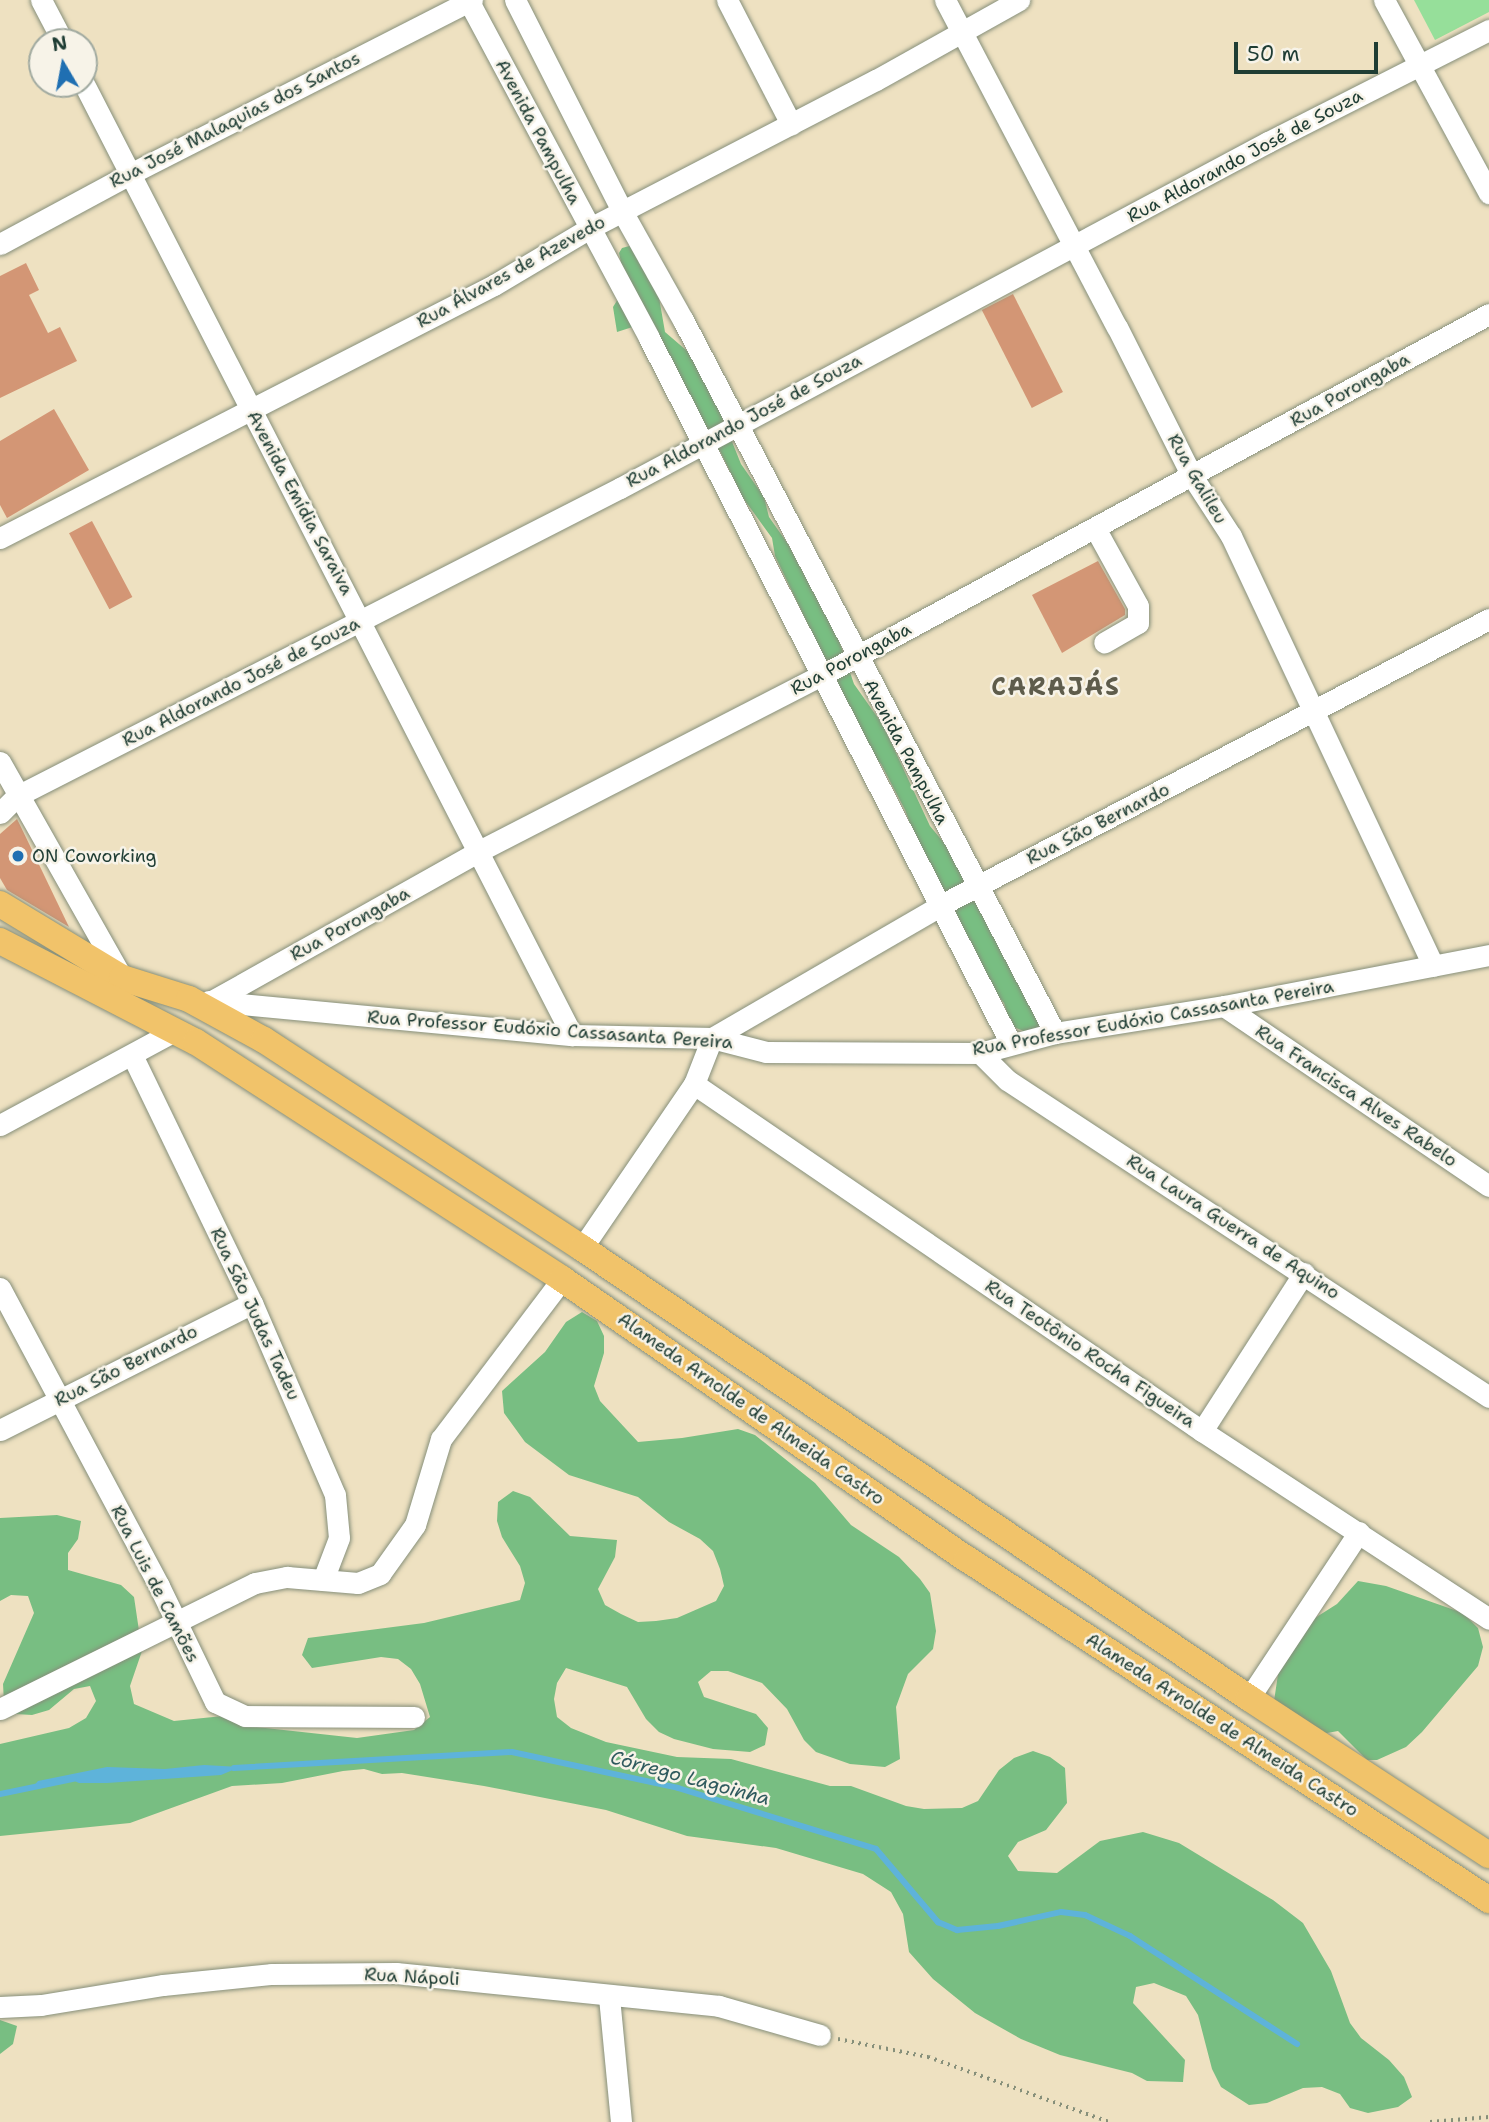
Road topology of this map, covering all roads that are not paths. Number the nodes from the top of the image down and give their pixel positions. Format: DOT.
graph roads {
  1 [pos="41,0"];
  2 [pos="515,0"];
  3 [pos="727,0"];
  4 [pos="945,0"];
  5 [pos="1018,0"];
  6 [pos="1384,0"];
  7 [pos="469,1"];
  8 [pos="56,28"];
  9 [pos="1489,30"];
  10 [pos="960,31"];
  11 [pos="1422,65"];
  12 [pos="91,98"];
  13 [pos="791,124"];
  14 [pos="128,175"];
  15 [pos="1489,193"];
  16 [pos="622,211"];
  17 [pos="590,228"];
  18 [pos="0,244"];
  19 [pos="1074,246"];
  20 [pos="1489,314"];
  21 [pos="683,320"];
  22 [pos="649,338"];
  23 [pos="250,408"];
  24 [pos="737,424"];
  25 [pos="703,442"];
  26 [pos="1192,476"];
  27 [pos="1095,528"];
  28 [pos="0,537"];
  29 [pos="1489,619"];
  30 [pos="361,620"];
  31 [pos="1104,643"];
  32 [pos="856,656"];
  33 [pos="824,674"];
  34 [pos="1314,713"];
  35 [pos="0,762"];
  36 [pos="17,796"];
  37 [pos="0,813"];
  38 [pos="479,850"];
  39 [pos="976,886"];
  40 [pos="0,904"];
  41 [pos="941,905"];
  42 [pos="0,941"];
  43 [pos="1489,955"];
  44 [pos="1433,966"];
  45 [pos="122,978"];
  46 [pos="200,1000"];
  47 [pos="1224,1006"];
  48 [pos="173,1032"];
  49 [pos="1055,1033"];
  50 [pos="572,1035"];
  51 [pos="712,1038"];
  52 [pos="1011,1044"];
  53 [pos="980,1053"];
  54 [pos="132,1055"];
  55 [pos="694,1084"];
  56 [pos="0,1125"];
  57 [pos="1489,1186"];
  58 [pos="582,1248"];
  59 [pos="1304,1273"];
  60 [pos="562,1279"];
  61 [pos="0,1288"];
  62 [pos="252,1303"];
  63 [pos="767,1373"];
  64 [pos="1489,1397"];
  65 [pos="58,1400"];
  66 [pos="746,1406"];
  67 [pos="0,1430"];
  68 [pos="1202,1430"];
  69 [pos="1359,1532"];
  70 [pos="323,1580"];
  71 [pos="1489,1619"];
  72 [pos="176,1622"];
  73 [pos="1249,1698"];
  74 [pos="0,1709"];
  75 [pos="414,1717"];
  76 [pos="1489,1855"];
  77 [pos="1489,1900"];
  78 [pos="609,1997"];
  79 [pos="0,2007"];
  80 [pos="821,2035"];
  81 [pos="621,2122"];
  1 -- 8 [label="street"];
  2 -- 16 [label="street, Avenida Pampulha"];
  3 -- 13 [label="street"];
  4 -- 10 [label="street, Rua Galileu"];
  5 -- 10 [label="street, Rua Álvares de Azevedo"];
  6 -- 11 [label="street"];
  7 -- 14 [label="street, Rua José Malaquias dos Santos"];
  7 -- 17 [label="street, Avenida Pampulha"];
  9 -- 11 [label="street, Rua Aldorando José de Souza"];
  10 -- 13 [label="street, Rua Álvares de Azevedo"];
  10 -- 19 [label="street, Rua Galileu"];
  11 -- 15 [label="street"];
  11 -- 19 [label="street, Rua Aldorando José de Souza"];
  12 -- 14 [label="street, Avenida Emídia Saraiva"];
  13 -- 16 [label="street, Rua Álvares de Azevedo"];
  14 -- 18 [label="street, Rua José Malaquias dos Santos"];
  14 -- 23 [label="street, Avenida Emídia Saraiva"];
  16 -- 17 [label="street, Rua Álvares de Azevedo"];
  16 -- 21 [label="street, Avenida Pampulha"];
  17 -- 22 [label="street, Avenida Pampulha"];
  17 -- 23 [label="street, Rua Álvares de Azevedo"];
  19 -- 24 [label="street, Rua Aldorando José de Souza"];
  19 -- 26 [label="street, Rua Galileu"];
  20 -- 26 [label="street, Rua Porongaba"];
  21 -- 22 [label="street"];
  21 -- 24 [label="street, Avenida Pampulha"];
  22 -- 25 [label="street, Avenida Pampulha"];
  23 -- 28 [label="street, Rua Álvares de Azevedo"];
  23 -- 30 [label="street, Avenida Emídia Saraiva"];
  24 -- 25 [label="street, Rua Aldorando José de Souza"];
  24 -- 32 [label="street, Avenida Pampulha"];
  25 -- 30 [label="street, Rua Aldorando José de Souza"];
  25 -- 33 [label="street, Avenida Pampulha"];
  26 -- 27 [label="street, Rua Porongaba"];
  26 -- 34 [label="street, Rua Galileu"];
  27 -- 31 [label="street"];
  27 -- 32 [label="street, Rua Porongaba"];
  29 -- 34 [label="street, Rua São Bernardo"];
  30 -- 36 [label="street, Rua Aldorando José de Souza"];
  30 -- 38 [label="street, Avenida Emídia Saraiva"];
  32 -- 33 [label="street, Rua Porongaba"];
  32 -- 39 [label="street, Avenida Pampulha"];
  33 -- 38 [label="street, Rua Porongaba"];
  33 -- 41 [label="street, Avenida Pampulha"];
  34 -- 39 [label="street, Rua São Bernardo"];
  34 -- 44 [label="street, Rua Galileu"];
  35 -- 36 [label="street"];
  36 -- 37 [label="street, Rua Aldorando José de Souza"];
  36 -- 45 [label="street"];
  38 -- 46 [label="street, Rua Porongaba"];
  38 -- 50 [label="street, Avenida Emídia Saraiva"];
  39 -- 41 [label="street, Rua São Bernardo"];
  39 -- 49 [label="street, Avenida Pampulha"];
  40 -- 45 [label="main road, Alameda Arnolde de Almeida Castro"];
  41 -- 51 [label="street, Rua São Bernardo"];
  41 -- 52 [label="street, Avenida Pampulha"];
  42 -- 48 [label="main road, Alameda Arnolde de Almeida Castro"];
  43 -- 44 [label="street, Rua Professor Eudóxio Cassasanta Pereira"];
  44 -- 47 [label="street, Rua Professor Eudóxio Cassasanta Pereira"];
  45 -- 46 [label="main road, Alameda Arnolde de Almeida Castro"];
  46 -- 50 [label="street, Rua Professor Eudóxio Cassasanta Pereira"];
  46 -- 58 [label="main road, Alameda Arnolde de Almeida Castro"];
  47 -- 49 [label="street, Rua Professor Eudóxio Cassasanta Pereira"];
  47 -- 57 [label="street, Rua Francisca Alves Rabelo"];
  48 -- 54 [label="street"];
  48 -- 60 [label="main road, Alameda Arnolde de Almeida Castro"];
  49 -- 52 [label="street, Rua Professor Eudóxio Cassasanta Pereira"];
  50 -- 51 [label="street, Rua Professor Eudóxio Cassasanta Pereira"];
  51 -- 53 [label="street, Rua Professor Eudóxio Cassasanta Pereira"];
  51 -- 55 [label="street"];
  52 -- 53 [label="street, Rua Professor Eudóxio Cassasanta Pereira"];
  53 -- 59 [label="street, Rua Laura Guerra de Aquino"];
  54 -- 56 [label="street"];
  54 -- 62 [label="street, Rua São Judas Tadeu"];
  55 -- 58 [label="street"];
  55 -- 68 [label="street, Rua Teotônio Rocha Figueira"];
  58 -- 63 [label="main road, Alameda Arnolde de Almeida Castro"];
  59 -- 64 [label="street, Rua Laura Guerra de Aquino"];
  59 -- 68 [label="street"];
  60 -- 66 [label="main road, Alameda Arnolde de Almeida Castro"];
  60 -- 70 [label="street"];
  61 -- 65 [label="street, Rua Luis de Camões"];
  62 -- 65 [label="street, Rua São Bernardo"];
  62 -- 70 [label="street, Rua São Judas Tadeu"];
  63 -- 66 [label="main road"];
  63 -- 73 [label="main road, Alameda Arnolde de Almeida Castro"];
  65 -- 67 [label="street, Rua São Bernardo"];
  65 -- 72 [label="street, Rua Luis de Camões"];
  66 -- 77 [label="main road, Alameda Arnolde de Almeida Castro"];
  68 -- 69 [label="street, Rua Teotônio Rocha Figueira"];
  69 -- 71 [label="street, Rua Teotônio Rocha Figueira"];
  69 -- 73 [label="street"];
  70 -- 72 [label="street"];
  72 -- 74 [label="street"];
  72 -- 75 [label="street, Rua Luis de Camões"];
  73 -- 76 [label="main road, Alameda Arnolde de Almeida Castro"];
  78 -- 79 [label="street, Rua Nápoli"];
  78 -- 80 [label="street, Rua Nápoli"];
  78 -- 81 [label="street"];
}
